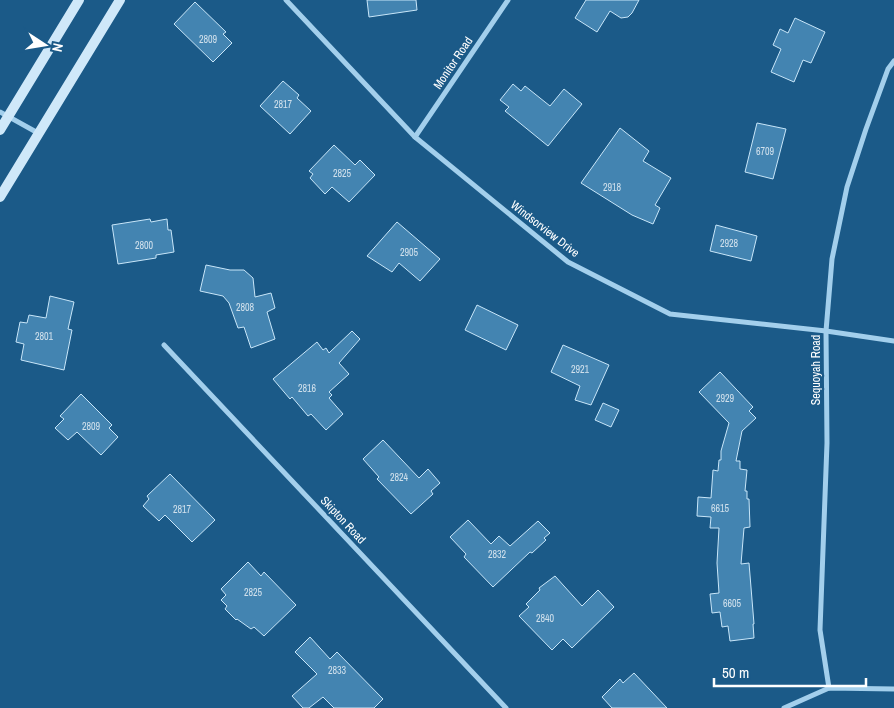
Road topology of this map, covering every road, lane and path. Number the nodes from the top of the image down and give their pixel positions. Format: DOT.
graph roads {
  1 [pos="79,0"];
  2 [pos="120,0"];
  3 [pos="286,0"];
  4 [pos="508,0"];
  5 [pos="894,61"];
  6 [pos="4,114"];
  7 [pos="0,130"];
  8 [pos="38,133"];
  9 [pos="414,137"];
  10 [pos="0,197"];
  11 [pos="826,331"];
  12 [pos="894,340"];
  13 [pos="164,345"];
  14 [pos="829,688"];
  15 [pos="894,689"];
  16 [pos="506,708"];
  17 [pos="784,708"];
  1 -- 6 [label="main road"];
  2 -- 8 [label="main road"];
  3 -- 9 [label="street, Windsorview Drive"];
  4 -- 9 [label="street, Monitor Road"];
  5 -- 11 [label="street, Sequoyah Road"];
  6 -- 7 [label="main road"];
  6 -- 8 [label="street"];
  8 -- 10 [label="main road"];
  9 -- 11 [label="street, Windsorview Drive"];
  11 -- 12 [label="street, Windsorview Drive"];
  11 -- 14 [label="street, Sequoyah Road"];
  13 -- 16 [label="street, Skipton Road"];
  14 -- 15 [label="street"];
  14 -- 17 [label="street"];
}
